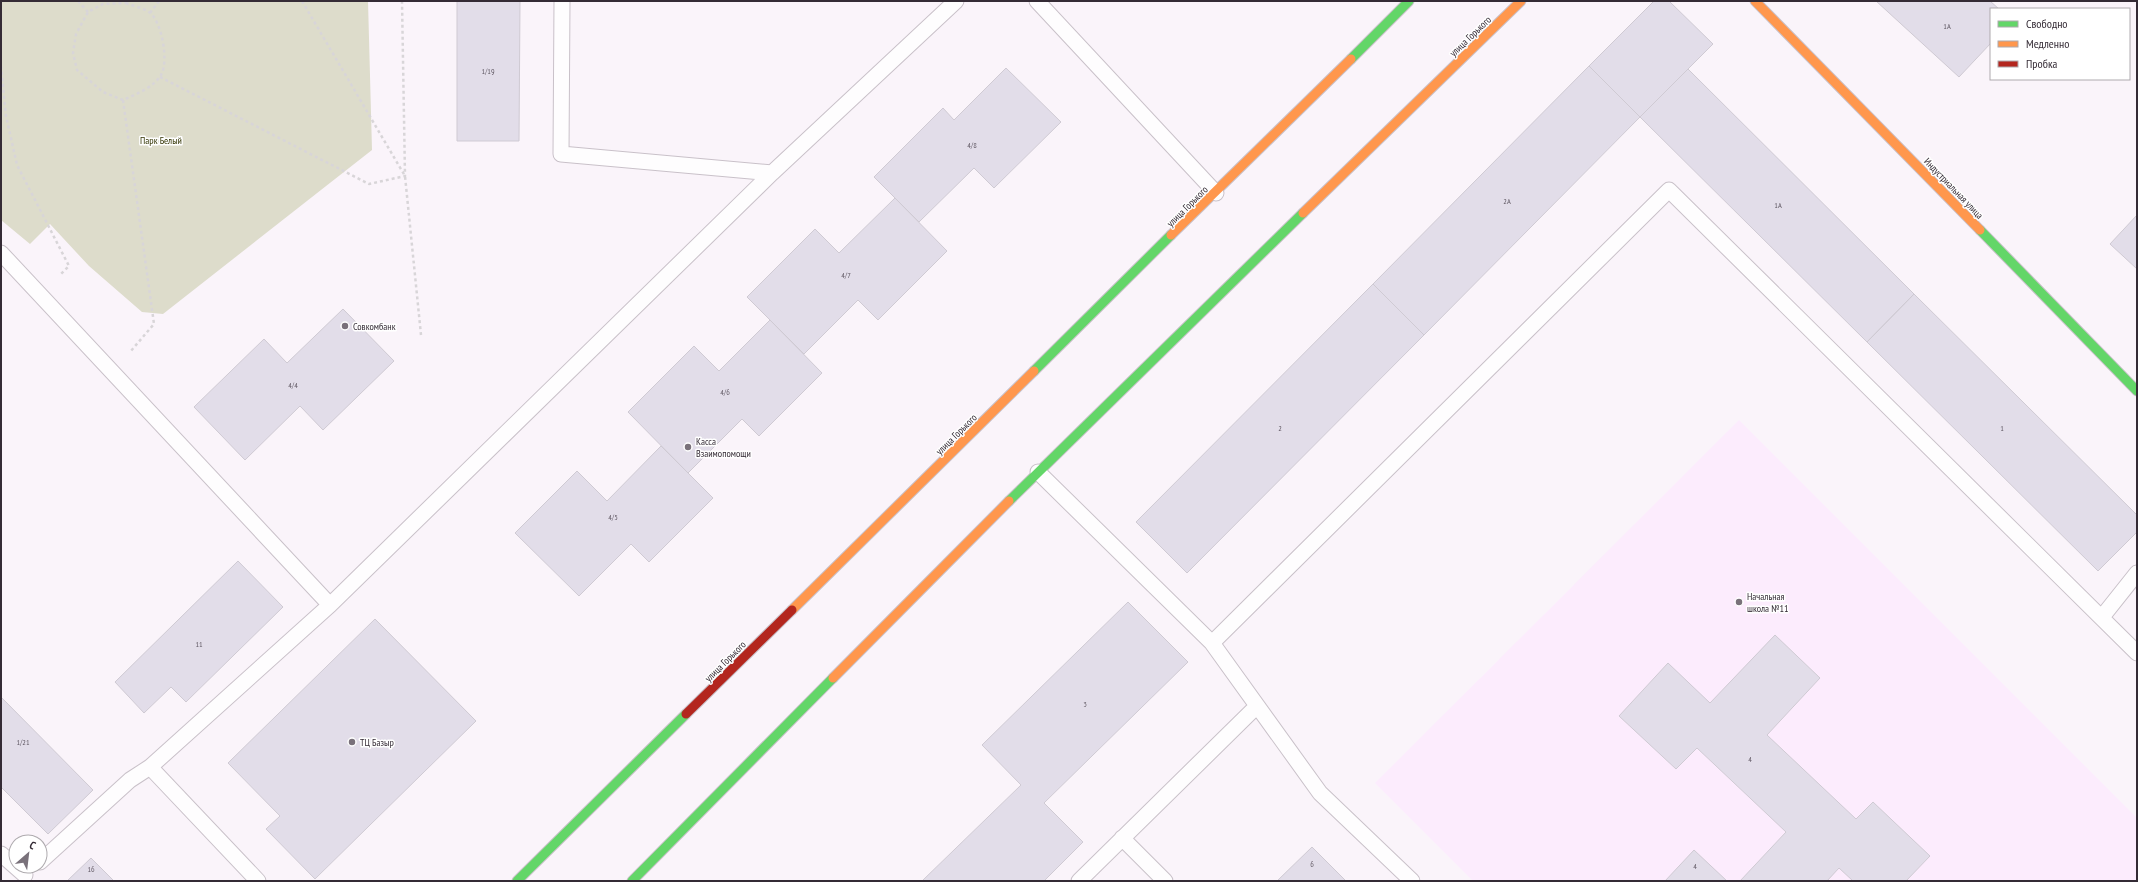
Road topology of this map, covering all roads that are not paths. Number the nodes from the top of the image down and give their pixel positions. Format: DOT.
graph roads {
  1 [pos="562,1"];
  2 [pos="956,1"];
  3 [pos="1037,1"];
  4 [pos="1409,1"];
  5 [pos="1521,1"];
  6 [pos="1755,1"];
  7 [pos="772,173"];
  8 [pos="1216,193"];
  9 [pos="1,253"];
  10 [pos="2137,391"];
  11 [pos="1038,472"];
  12 [pos="2137,572"];
  13 [pos="330,605"];
  14 [pos="2102,617"];
  15 [pos="1212,643"];
  16 [pos="2137,653"];
  17 [pos="1257,706"];
  18 [pos="150,767"];
  19 [pos="1122,838"];
  20 [pos="48,855"];
  21 [pos="258,881"];
  22 [pos="517,881"];
  23 [pos="632,881"];
  24 [pos="1079,881"];
  25 [pos="1165,881"];
  26 [pos="1412,881"];
  1 -- 7 [label="lane"];
  2 -- 7 [label="lane"];
  3 -- 8 [label="lane"];
  4 -- 8 [label="main road, улица Горького"];
  5 -- 11 [label="main road, улица Горького"];
  6 -- 10 [label="main road, Индустриальная улица"];
  7 -- 13 [label="lane"];
  8 -- 22 [label="main road, улица Горького"];
  9 -- 13 [label="lane"];
  11 -- 15 [label="lane"];
  11 -- 23 [label="main road, улица Горького"];
  12 -- 14 [label="lane"];
  13 -- 18 [label="lane"];
  14 -- 15 [label="lane"];
  14 -- 16 [label="lane"];
  15 -- 17 [label="lane"];
  17 -- 19 [label="lane"];
  17 -- 26 [label="lane"];
  18 -- 20 [label="lane"];
  18 -- 21 [label="lane"];
  19 -- 24 [label="lane"];
  19 -- 25 [label="lane"];
}
